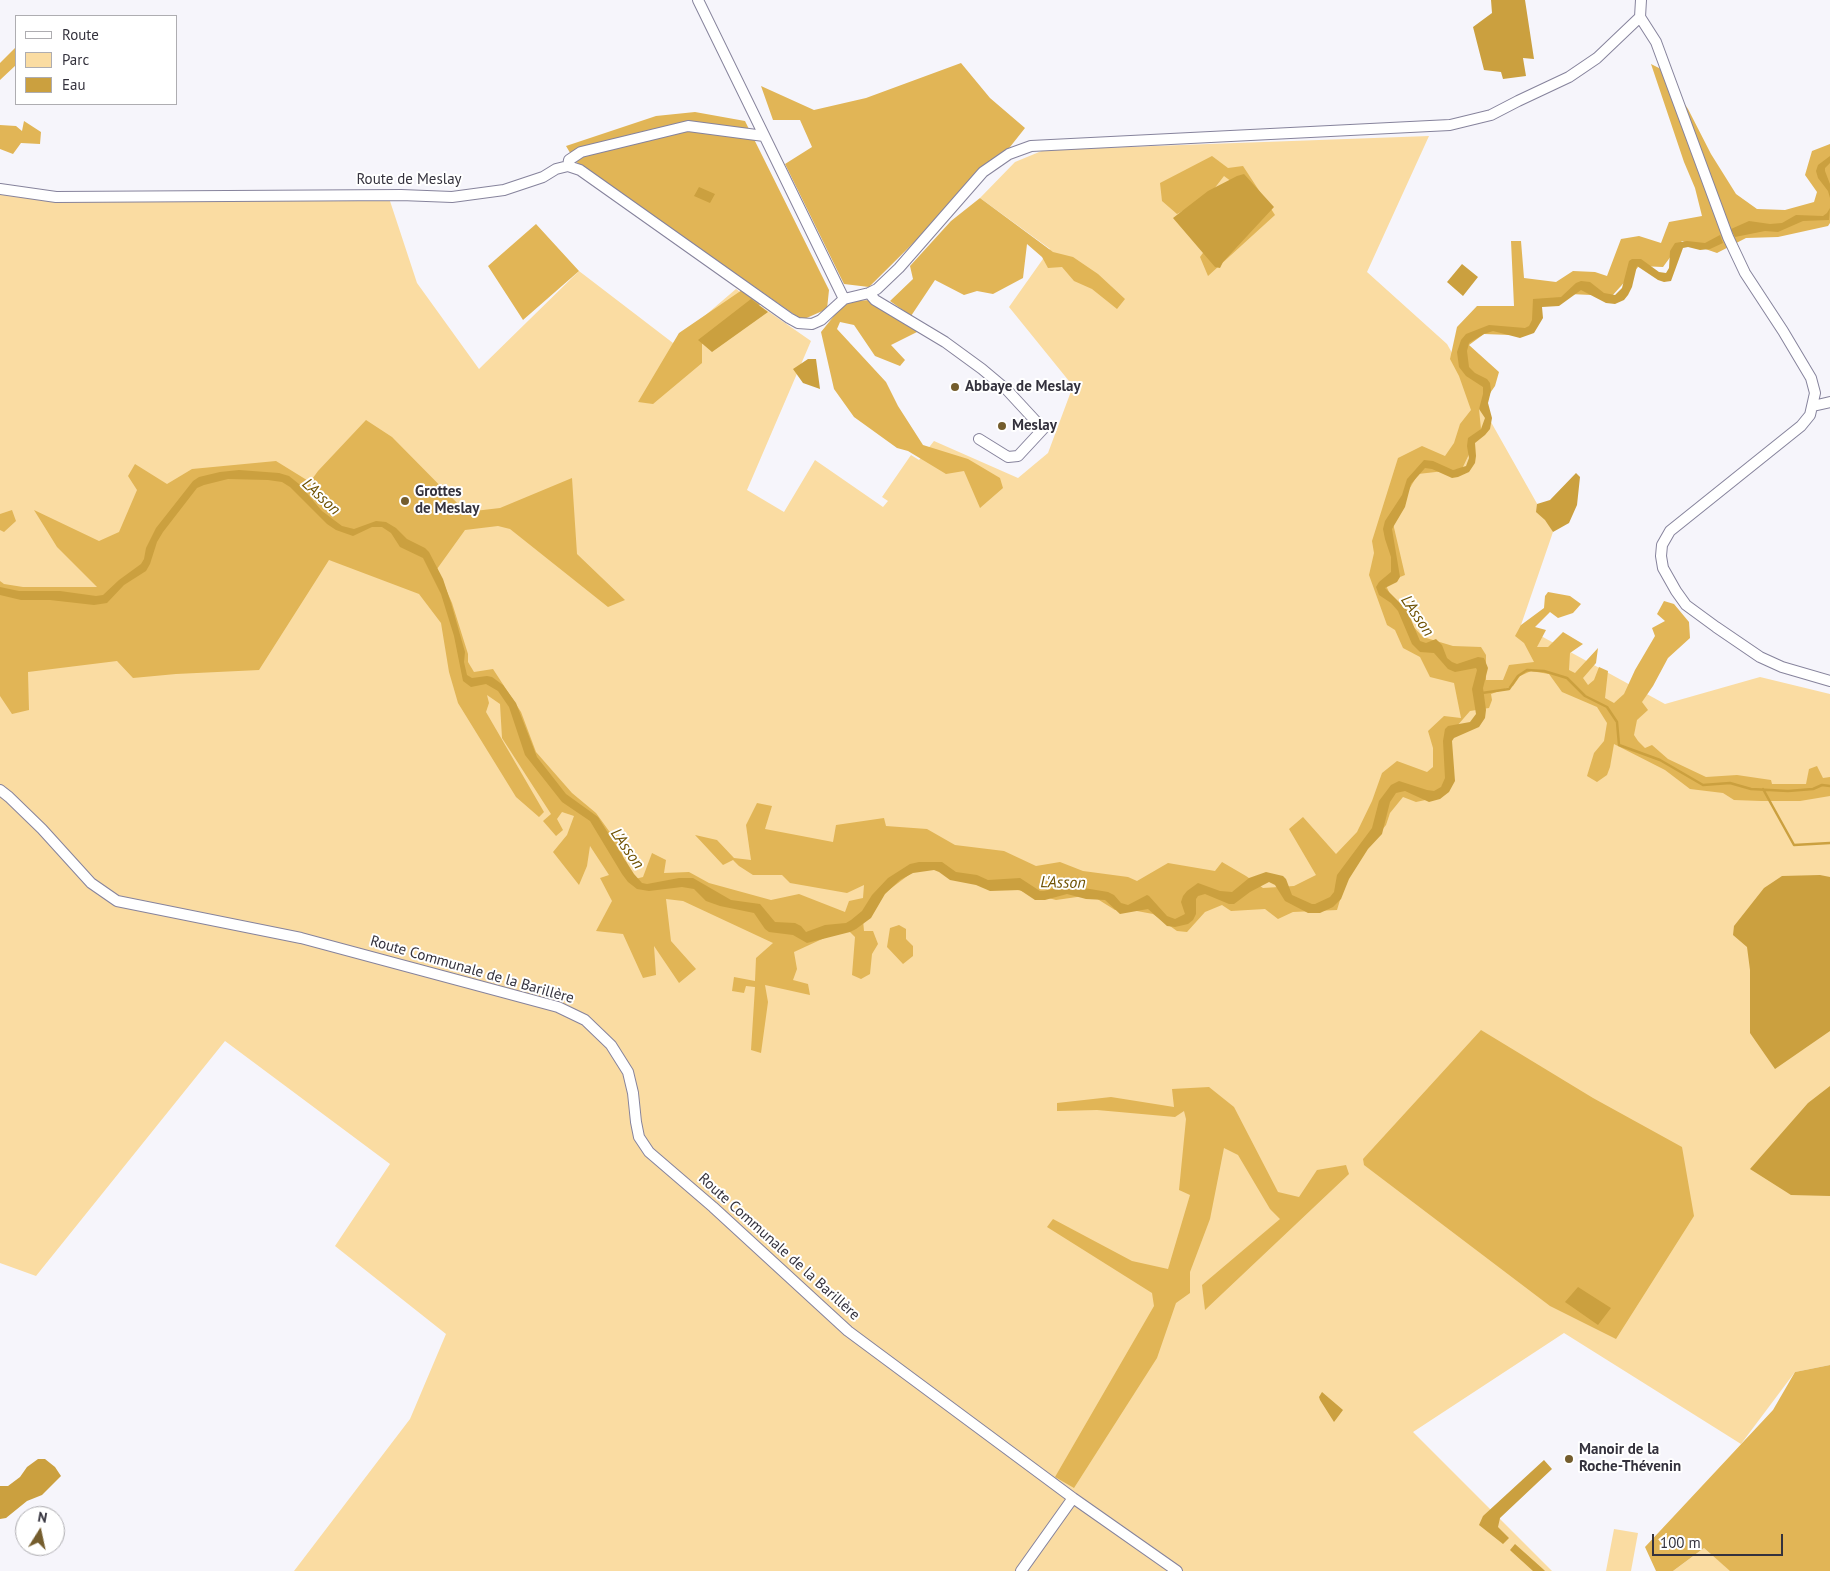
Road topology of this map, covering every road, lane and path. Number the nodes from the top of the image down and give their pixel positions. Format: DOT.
graph roads {
  1 [pos="698,0"];
  2 [pos="1641,0"];
  3 [pos="1640,17"];
  4 [pos="764,136"];
  5 [pos="568,166"];
  6 [pos="0,189"];
  7 [pos="869,293"];
  8 [pos="844,299"];
  9 [pos="1830,402"];
  10 [pos="1813,406"];
  11 [pos="979,439"];
  12 [pos="1830,681"];
  13 [pos="0,790"];
  14 [pos="1074,1498"];
  15 [pos="1021,1571"];
  16 [pos="1177,1571"];
  1 -- 4 [label="street"];
  2 -- 3 [label="street"];
  3 -- 7 [label="street"];
  3 -- 10 [label="street"];
  4 -- 5 [label="street, Route de Meslay"];
  4 -- 8 [label="street"];
  5 -- 6 [label="street, Route de Meslay"];
  5 -- 8 [label="street"];
  7 -- 8 [label="street"];
  7 -- 11 [label="street"];
  9 -- 10 [label="street"];
  10 -- 12 [label="street"];
  13 -- 14 [label="street, Route Communale de la Barillère"];
  14 -- 15 [label="street"];
  14 -- 16 [label="street, Route Communale de la Barillère"];
}
